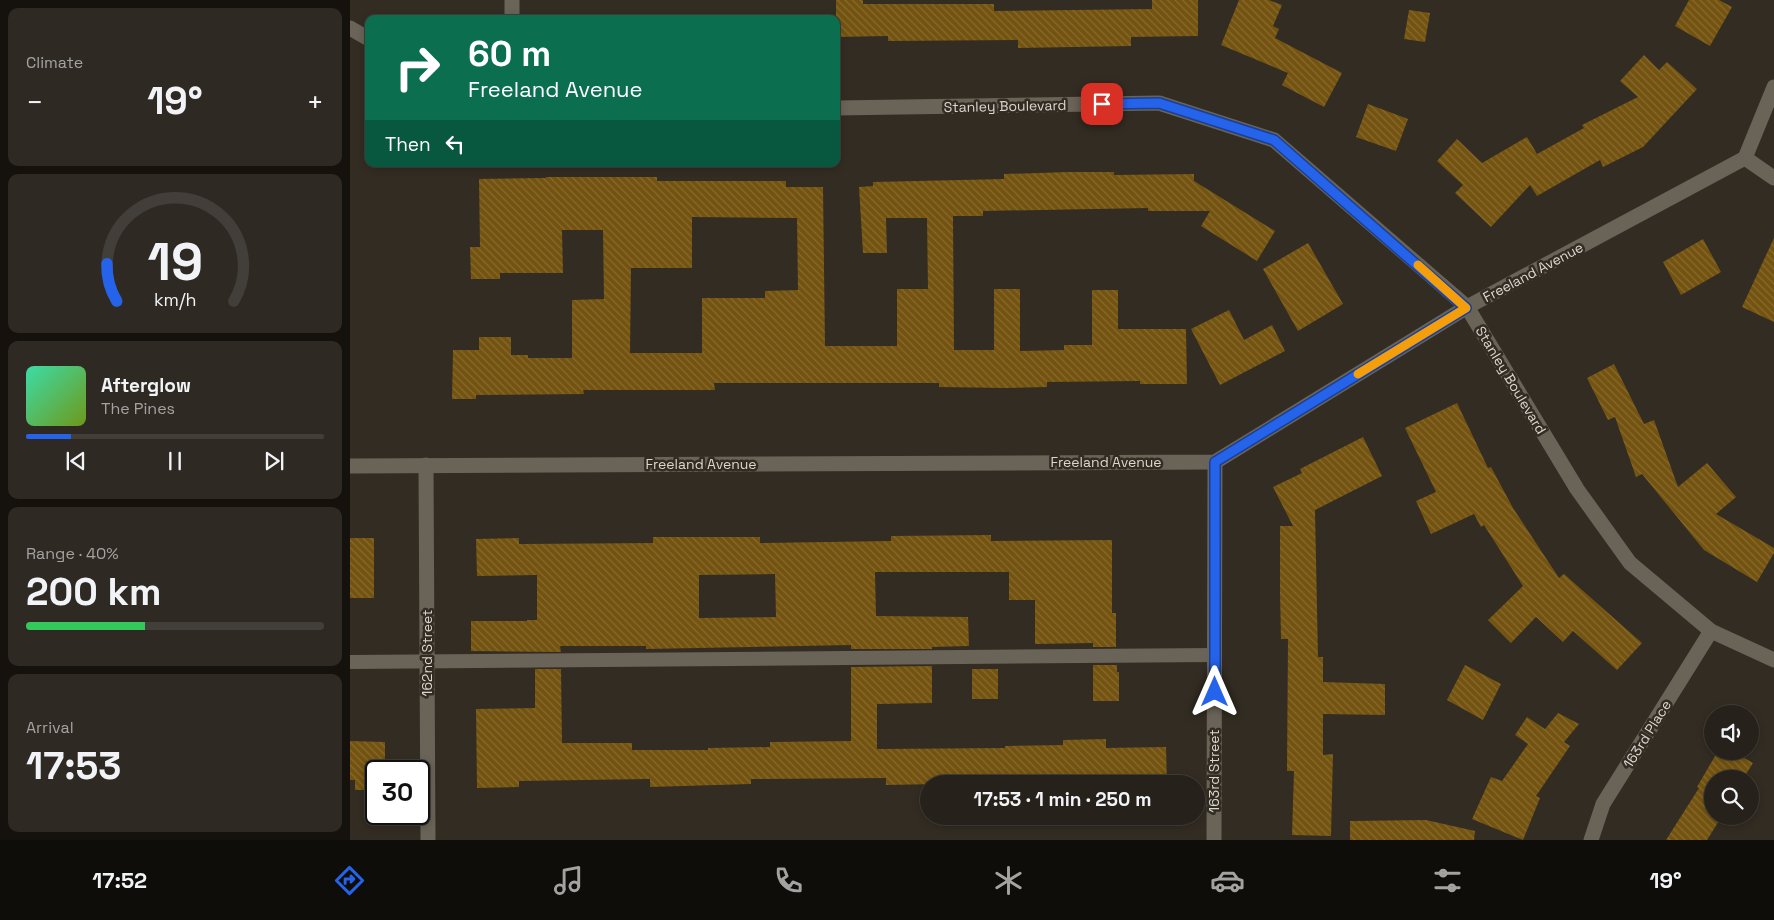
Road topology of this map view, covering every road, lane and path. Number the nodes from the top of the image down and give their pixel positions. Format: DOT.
graph roads {
  1 [pos="512,0"];
  2 [pos="512,15"];
  3 [pos="350,28"];
  4 [pos="365,37"];
  5 [pos="1774,87"];
  6 [pos="840,108"];
  7 [pos="1745,158"];
  8 [pos="1774,178"];
  9 [pos="1466,308"];
  10 [pos="1215,462"];
  11 [pos="350,466"];
  12 [pos="426,466"];
  13 [pos="1711,631"];
  14 [pos="1215,655"];
  15 [pos="1774,660"];
  16 [pos="427,661"];
  17 [pos="350,662"];
  18 [pos="428,840"];
  19 [pos="1214,840"];
  20 [pos="1591,840"];
  1 -- 2 [label="street"];
  3 -- 4 [label="street"];
  5 -- 7 [label="street"];
  6 -- 9 [label="street, Stanley Boulevard"];
  7 -- 8 [label="street"];
  7 -- 9 [label="street, Freeland Avenue"];
  9 -- 10 [label="street, Freeland Avenue"];
  9 -- 13 [label="street, Stanley Boulevard"];
  10 -- 12 [label="street, Freeland Avenue"];
  10 -- 14 [label="street, 163rd Street"];
  11 -- 12 [label="street, Freeland Avenue"];
  12 -- 16 [label="street, 162nd Street"];
  13 -- 15 [label="street, Stanley Boulevard"];
  13 -- 20 [label="street, 163rd Place"];
  14 -- 16 [label="lane"];
  14 -- 19 [label="street, 163rd Street"];
  16 -- 17 [label="lane"];
  16 -- 18 [label="street, 162nd Street"];
}
